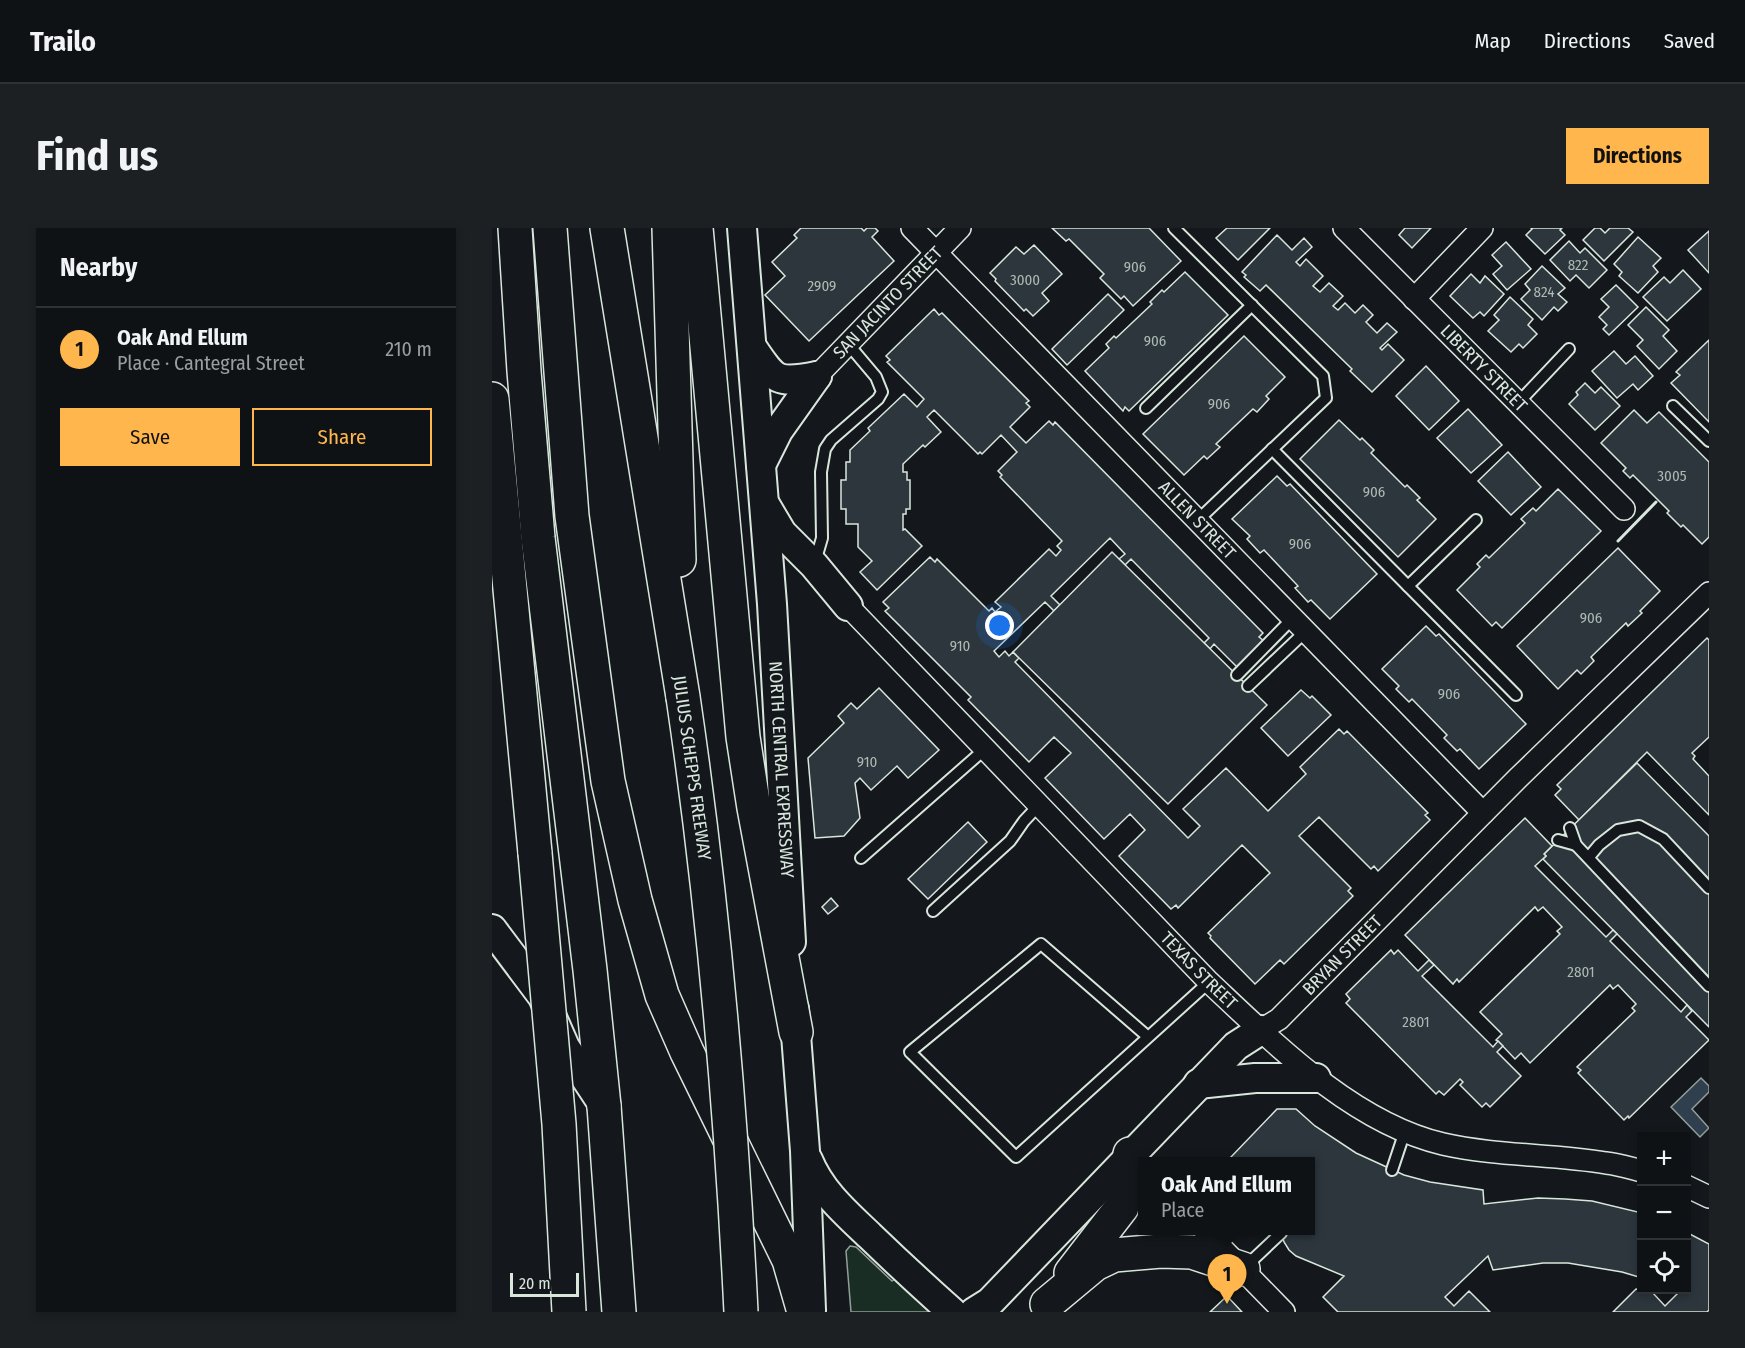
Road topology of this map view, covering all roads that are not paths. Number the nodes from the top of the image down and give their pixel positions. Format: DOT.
graph roads {
  1 [pos="515,228"];
  2 [pos="550,228"];
  3 [pos="607,228"];
  4 [pos="669,228"];
  5 [pos="696,228"];
  6 [pos="742,228"];
  7 [pos="912,228"];
  8 [pos="960,228"];
  9 [pos="1174,228"];
  10 [pos="1344,228"];
  11 [pos="1482,228"];
  12 [pos="935,253"];
  13 [pos="1414,299"];
  14 [pos="1252,305"];
  15 [pos="849,345"];
  16 [pos="752,347"];
  17 [pos="1569,349"];
  18 [pos="817,376"];
  19 [pos="492,399"];
  20 [pos="1518,402"];
  21 [pos="1672,406"];
  22 [pos="1146,408"];
  23 [pos="1709,441"];
  24 [pos="1272,449"];
  25 [pos="761,465"];
  26 [pos="764,503"];
  27 [pos="1624,509"];
  28 [pos="1198,520"];
  29 [pos="1476,520"];
  30 [pos="814,565"];
  31 [pos="1408,586"];
  32 [pos="1709,593"];
  33 [pos="848,606"];
  34 [pos="1300,625"];
  35 [pos="492,626"];
  36 [pos="518,675"];
  37 [pos="1237,675"];
  38 [pos="1248,686"];
  39 [pos="1516,695"];
  40 [pos="683,697"];
  41 [pos="985,749"];
  42 [pos="1039,805"];
  43 [pos="1483,813"];
  44 [pos="1570,828"];
  45 [pos="1558,840"];
  46 [pos="1576,845"];
  47 [pos="1589,857"];
  48 [pos="861,858"];
  49 [pos="1709,888"];
  50 [pos="933,911"];
  51 [pos="492,929"];
  52 [pos="1209,982"];
  53 [pos="1709,986"];
  54 [pos="1261,1030"];
  55 [pos="796,1032"];
  56 [pos="1147,1036"];
  57 [pos="1316,1078"];
  58 [pos="1198,1084"];
  59 [pos="604,1106"];
  60 [pos="1405,1131"];
  61 [pos="805,1151"];
  62 [pos="1140,1157"];
  63 [pos="1137,1161"];
  64 [pos="1392,1170"];
  65 [pos="1637,1170"];
  66 [pos="1691,1188"];
  67 [pos="1709,1197"];
  68 [pos="1209,1235"];
  69 [pos="1279,1235"];
  70 [pos="1243,1269"];
  71 [pos="1043,1308"];
  72 [pos="569,1312"];
  73 [pos="619,1312"];
  74 [pos="741,1312"];
  75 [pos="804,1312"];
  76 [pos="812,1312"];
  77 [pos="952,1312"];
  78 [pos="974,1312"];
  79 [pos="1284,1312"];
  1 -- 59 [label="main road"];
  2 -- 75 [label="main road"];
  3 -- 40 [label="main road, JULIUS SCHEPPS FREEWAY"];
  4 -- 40 [label="main road"];
  5 -- 55 [label="main road"];
  6 -- 16 [label="main road, NORTH CENTRAL EXPRESSWAY"];
  7 -- 12 [label="street, ALLEN STREET"];
  8 -- 12 [label="street, SAN JACINTO STREET"];
  9 -- 14 [label="lane"];
  10 -- 13 [label="street, LIBERTY STREET"];
  11 -- 13 [label="street"];
  12 -- 15 [label="street, SAN JACINTO STREET"];
  12 -- 28 [label="street, ALLEN STREET"];
  13 -- 20 [label="street, LIBERTY STREET"];
  14 -- 22 [label="lane"];
  14 -- 24 [label="lane"];
  15 -- 18 [label="street, SAN JACINTO STREET"];
  15 -- 30 [label="lane"];
  16 -- 18 [label="main road"];
  16 -- 25 [label="main road, NORTH CENTRAL EXPRESSWAY"];
  17 -- 20 [label="lane"];
  18 -- 25 [label="main road"];
  19 -- 36 [label="main road"];
  20 -- 27 [label="street, LIBERTY STREET"];
  21 -- 23 [label="lane"];
  24 -- 28 [label="lane"];
  24 -- 31 [label="lane"];
  25 -- 26 [label="main road, NORTH CENTRAL EXPRESSWAY"];
  26 -- 30 [label="main road"];
  26 -- 55 [label="main road, NORTH CENTRAL EXPRESSWAY"];
  28 -- 34 [label="street, ALLEN STREET"];
  29 -- 31 [label="lane"];
  30 -- 33 [label="main road"];
  31 -- 39 [label="lane"];
  32 -- 43 [label="street, BRYAN STREET"];
  33 -- 41 [label="street, TEXAS STREET"];
  34 -- 37 [label="lane"];
  34 -- 38 [label="lane"];
  34 -- 43 [label="street, ALLEN STREET"];
  35 -- 36 [label="main road"];
  36 -- 72 [label="main road, bridge"];
  40 -- 74 [label="main road, JULIUS SCHEPPS FREEWAY, bridge"];
  41 -- 42 [label="street, TEXAS STREET"];
  41 -- 48 [label="lane"];
  42 -- 50 [label="lane"];
  42 -- 52 [label="street, TEXAS STREET"];
  43 -- 54 [label="street, BRYAN STREET"];
  44 -- 46 [label="lane"];
  45 -- 46 [label="lane"];
  46 -- 47 [label="lane"];
  47 -- 49 [label="lane"];
  47 -- 53 [label="lane"];
  51 -- 59 [label="main road"];
  52 -- 54 [label="street, TEXAS STREET"];
  52 -- 56 [label="lane"];
  54 -- 57 [label="street, TEXAS STREET"];
  54 -- 58 [label="main road, BRYAN STREET"];
  55 -- 61 [label="main road, NORTH CENTRAL EXPRESSWAY"];
  56 -- 56 [label="lane"];
  57 -- 58 [label="main road"];
  57 -- 60 [label="street, TEXAS STREET"];
  58 -- 62 [label="main road, BRYAN STREET"];
  59 -- 73 [label="main road"];
  60 -- 64 [label="lane"];
  60 -- 65 [label="street, TEXAS STREET"];
  61 -- 76 [label="main road, NORTH CENTRAL EXPRESSWAY"];
  61 -- 77 [label="main road"];
  63 -- 71 [label="main road"];
  63 -- 78 [label="main road, BRYAN STREET"];
  66 -- 67 [label="street"];
  68 -- 70 [label="street"];
  69 -- 70 [label="lane"];
  70 -- 71 [label="main road"];
  70 -- 79 [label="street"];
}
